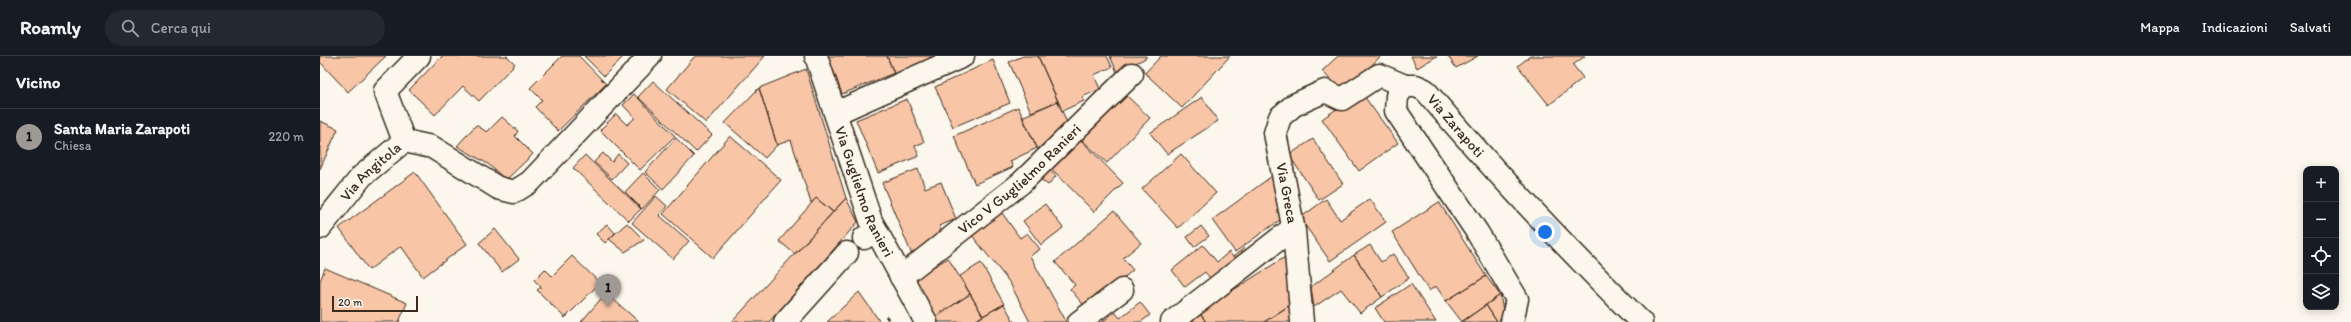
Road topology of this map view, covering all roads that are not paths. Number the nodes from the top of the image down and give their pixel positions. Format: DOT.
graph roads {
  1 [pos="419,56"];
  2 [pos="650,56"];
  3 [pos="816,56"];
  4 [pos="963,56"];
  5 [pos="1132,74"];
  6 [pos="1405,86"];
  7 [pos="1325,91"];
  8 [pos="836,113"];
  9 [pos="404,141"];
  10 [pos="320,228"];
  11 [pos="1293,228"];
  12 [pos="847,253"];
  13 [pos="901,277"];
  14 [pos="1122,290"];
  15 [pos="785,322"];
  16 [pos="926,322"];
  17 [pos="1079,322"];
  18 [pos="1172,322"];
  19 [pos="1302,322"];
  20 [pos="1512,322"];
  21 [pos="1641,322"];
  1 -- 9 [label="street, Via Angitola"];
  2 -- 9 [label="street"];
  3 -- 8 [label="street, Via Guglielmo Ranieri"];
  4 -- 8 [label="street"];
  5 -- 13 [label="street, Vico V Guglielmo Ranieri"];
  6 -- 7 [label="street, Via Zarapoti"];
  6 -- 20 [label="street"];
  6 -- 21 [label="street, Via Zarapoti"];
  7 -- 11 [label="street, Via Greca"];
  8 -- 13 [label="street, Via Guglielmo Ranieri"];
  9 -- 10 [label="street, Via Angitola"];
  11 -- 18 [label="street"];
  11 -- 19 [label="street, Via Greca"];
  12 -- 15 [label="street"];
  13 -- 16 [label="street, Via Guglielmo Ranieri"];
  14 -- 17 [label="street"];
}
